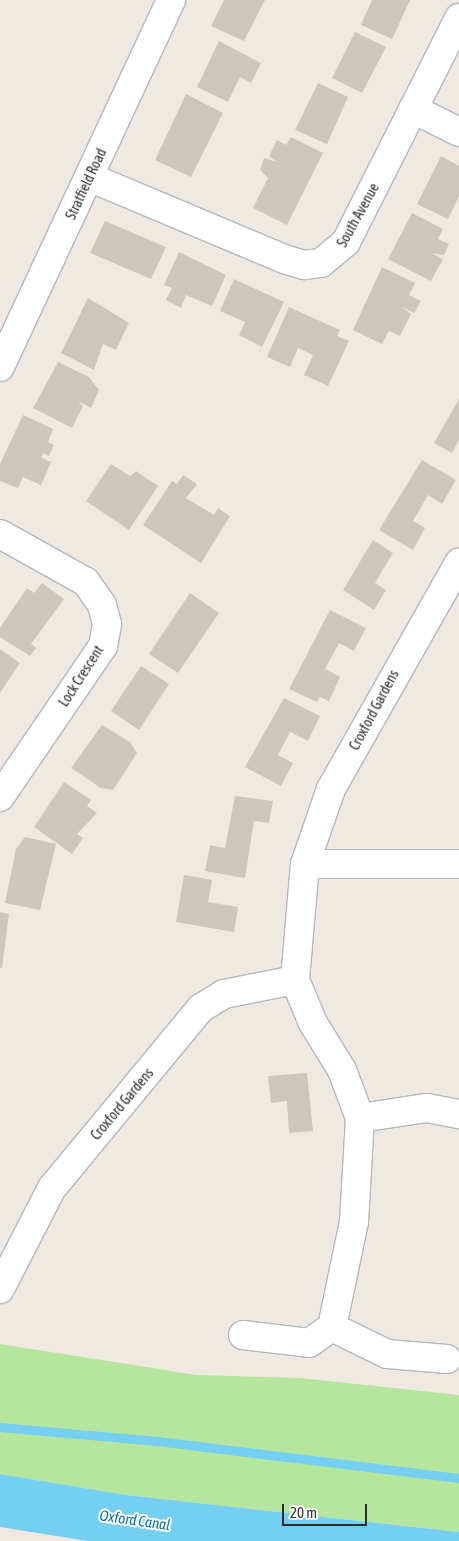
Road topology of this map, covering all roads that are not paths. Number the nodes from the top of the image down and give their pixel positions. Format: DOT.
graph roads {
  1 [pos="170,0"];
  2 [pos="459,18"];
  3 [pos="413,109"];
  4 [pos="459,132"];
  5 [pos="89,177"];
  6 [pos="0,367"];
  7 [pos="0,534"];
  8 [pos="459,563"];
  9 [pos="0,797"];
  10 [pos="305,864"];
  11 [pos="459,864"];
  12 [pos="295,980"];
  13 [pos="459,1114"];
  14 [pos="360,1118"];
  15 [pos="0,1289"];
  16 [pos="332,1327"];
  17 [pos="244,1336"];
  18 [pos="447,1359"];
  1 -- 5 [label="street, Stratfield Road"];
  2 -- 3 [label="street, South Avenue"];
  3 -- 4 [label="street"];
  3 -- 5 [label="street, South Avenue"];
  5 -- 6 [label="street, Stratfield Road"];
  7 -- 9 [label="street, Lock Crescent"];
  8 -- 10 [label="street, Croxford Gardens"];
  10 -- 11 [label="street"];
  10 -- 12 [label="street, Croxford Gardens"];
  12 -- 14 [label="street, Croxford Gardens"];
  12 -- 15 [label="street, Croxford Gardens"];
  13 -- 14 [label="street"];
  14 -- 16 [label="street, Croxford Gardens"];
  16 -- 17 [label="street"];
  16 -- 18 [label="street"];
}
